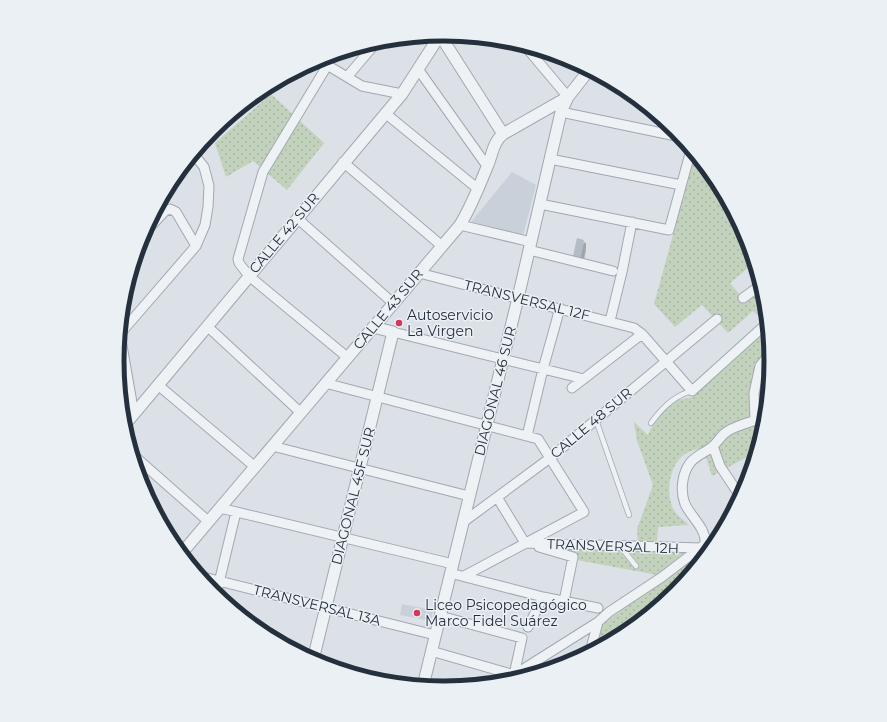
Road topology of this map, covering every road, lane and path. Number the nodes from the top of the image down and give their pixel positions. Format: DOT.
graph roads {
  1 [pos="440,41"];
  2 [pos="449,41"];
  3 [pos="370,50"];
  4 [pos="531,54"];
  5 [pos="324,64"];
  6 [pos="327,66"];
  7 [pos="418,69"];
  8 [pos="586,75"];
  9 [pos="347,77"];
  10 [pos="402,94"];
  11 [pos="568,97"];
  12 [pos="562,112"];
  13 [pos="386,113"];
  14 [pos="504,134"];
  15 [pos="670,135"];
  16 [pos="689,156"];
  17 [pos="197,157"];
  18 [pos="550,159"];
  19 [pos="343,162"];
  20 [pos="488,166"];
  21 [pos="681,185"];
  22 [pos="478,188"];
  23 [pos="540,204"];
  24 [pos="297,218"];
  25 [pos="157,219"];
  26 [pos="632,222"];
  27 [pos="460,225"];
  28 [pos="196,246"];
  29 [pos="442,246"];
  30 [pos="530,246"];
  31 [pos="613,271"];
  32 [pos="418,273"];
  33 [pos="249,276"];
  34 [pos="755,289"];
  35 [pos="518,298"];
  36 [pos="743,298"];
  37 [pos="393,303"];
  38 [pos="560,308"];
  39 [pos="717,319"];
  40 [pos="610,321"];
  41 [pos="207,326"];
  42 [pos="373,327"];
  43 [pos="762,328"];
  44 [pos="125,329"];
  45 [pos="638,331"];
  46 [pos="393,332"];
  47 [pos="124,358"];
  48 [pos="346,358"];
  49 [pos="503,359"];
  50 [pos="764,361"];
  51 [pos="665,362"];
  52 [pos="543,369"];
  53 [pos="584,379"];
  54 [pos="325,384"];
  55 [pos="158,385"];
  56 [pos="572,388"];
  57 [pos="692,391"];
  58 [pos="377,397"];
  59 [pos="300,412"];
  60 [pos="134,414"];
  61 [pos="129,420"];
  62 [pos="595,420"];
  63 [pos="755,420"];
  64 [pos="651,423"];
  65 [pos="487,425"];
  66 [pos="527,436"];
  67 [pos="272,446"];
  68 [pos="713,446"];
  69 [pos="550,458"];
  70 [pos="139,460"];
  71 [pos="254,466"];
  72 [pos="360,468"];
  73 [pos="736,490"];
  74 [pos="469,496"];
  75 [pos="497,497"];
  76 [pos="220,508"];
  77 [pos="236,512"];
  78 [pos="629,515"];
  79 [pos="208,521"];
  80 [pos="462,523"];
  81 [pos="343,538"];
  82 [pos="526,543"];
  83 [pos="620,546"];
  84 [pos="701,548"];
  85 [pos="185,549"];
  86 [pos="698,555"];
  87 [pos="636,566"];
  88 [pos="451,568"];
  89 [pos="464,576"];
  90 [pos="209,579"];
  91 [pos="219,581"];
  92 [pos="218,588"];
  93 [pos="543,596"];
  94 [pos="564,601"];
  95 [pos="326,608"];
  96 [pos="598,608"];
  97 [pos="440,616"];
  98 [pos="598,622"];
  99 [pos="528,626"];
  100 [pos="435,635"];
  101 [pos="592,644"];
  102 [pos="431,651"];
  103 [pos="315,654"];
  104 [pos="528,670"];
  105 [pos="518,672"];
  106 [pos="511,674"];
  107 [pos="424,680"];
  1 -- 7 [label="street, CALLE 42 SUR"];
  2 -- 14 [label="street"];
  3 -- 9 [label="street"];
  4 -- 11 [label="street"];
  5 -- 6 [label="street"];
  6 -- 9 [label="street"];
  6 -- 33 [label="street"];
  7 -- 10 [label="street, CALLE 42 SUR"];
  7 -- 20 [label="street"];
  8 -- 11 [label="street, CALLE 43 SUR"];
  9 -- 10 [label="street"];
  10 -- 13 [label="street, CALLE 42 SUR"];
  11 -- 12 [label="street, DIAGONAL 46 SUR"];
  11 -- 14 [label="street, CALLE 43 SUR"];
  12 -- 15 [label="street"];
  12 -- 18 [label="street, DIAGONAL 46 SUR"];
  13 -- 19 [label="street, CALLE 42 SUR"];
  13 -- 22 [label="street"];
  14 -- 20 [label="street, CALLE 43 SUR"];
  16 -- 21 [label="street"];
  17 -- 28 [label="street"];
  18 -- 21 [label="street"];
  18 -- 23 [label="street, DIAGONAL 46 SUR"];
  19 -- 24 [label="street, CALLE 42 SUR"];
  19 -- 29 [label="street"];
  20 -- 22 [label="street, CALLE 43 SUR"];
  21 -- 26 [label="street"];
  22 -- 27 [label="street, CALLE 43 SUR"];
  23 -- 26 [label="street"];
  23 -- 30 [label="street, DIAGONAL 46 SUR"];
  24 -- 33 [label="street, CALLE 42 SUR"];
  24 -- 37 [label="street"];
  25 -- 28 [label="street"];
  26 -- 40 [label="street"];
  27 -- 29 [label="street, CALLE 43 SUR"];
  27 -- 30 [label="street"];
  28 -- 44 [label="street"];
  29 -- 32 [label="street, CALLE 43 SUR"];
  30 -- 31 [label="street"];
  30 -- 35 [label="street, DIAGONAL 46 SUR"];
  32 -- 35 [label="street, TRANSVERSAL 12F"];
  32 -- 37 [label="street, CALLE 43 SUR"];
  33 -- 41 [label="street, CALLE 42 SUR"];
  33 -- 48 [label="street"];
  34 -- 36 [label="street"];
  35 -- 38 [label="street, TRANSVERSAL 12F"];
  35 -- 49 [label="street, DIAGONAL 46 SUR"];
  37 -- 42 [label="street, CALLE 43 SUR"];
  38 -- 40 [label="street, TRANSVERSAL 12F"];
  38 -- 52 [label="street"];
  39 -- 51 [label="street, CALLE 48 SUR"];
  40 -- 45 [label="street, TRANSVERSAL 12F"];
  41 -- 55 [label="street, CALLE 42 SUR"];
  41 -- 59 [label="street"];
  42 -- 46 [label="street"];
  42 -- 48 [label="street, CALLE 43 SUR"];
  43 -- 57 [label="street"];
  45 -- 51 [label="street"];
  45 -- 53 [label="street"];
  46 -- 49 [label="street"];
  46 -- 58 [label="street, DIAGONAL 45F SUR"];
  47 -- 60 [label="street"];
  48 -- 54 [label="street, CALLE 43 SUR"];
  49 -- 52 [label="street"];
  49 -- 65 [label="street, DIAGONAL 46 SUR"];
  50 -- 63 [label="street"];
  51 -- 57 [label="street"];
  51 -- 62 [label="street, CALLE 48 SUR"];
  52 -- 53 [label="street"];
  52 -- 66 [label="street"];
  53 -- 56 [label="street"];
  54 -- 58 [label="street"];
  54 -- 59 [label="street, CALLE 43 SUR"];
  55 -- 60 [label="street, CALLE 42 SUR"];
  55 -- 71 [label="street"];
  57 -- 64 [label="lane"];
  58 -- 65 [label="street"];
  58 -- 72 [label="street, DIAGONAL 45F SUR"];
  59 -- 67 [label="street, CALLE 43 SUR"];
  60 -- 61 [label="street, CALLE 42 SUR"];
  62 -- 69 [label="street, CALLE 48 SUR"];
  62 -- 78 [label="lane"];
  63 -- 68 [label="street"];
  65 -- 66 [label="street"];
  65 -- 74 [label="street, DIAGONAL 46 SUR"];
  66 -- 69 [label="street"];
  67 -- 71 [label="street, CALLE 43 SUR"];
  67 -- 72 [label="street"];
  68 -- 73 [label="street"];
  68 -- 84 [label="street"];
  69 -- 75 [label="street, CALLE 48 SUR"];
  69 -- 82 [label="street"];
  70 -- 79 [label="street"];
  71 -- 76 [label="street, CALLE 43 SUR"];
  72 -- 74 [label="street"];
  72 -- 81 [label="street, DIAGONAL 45F SUR"];
  74 -- 80 [label="street, DIAGONAL 46 SUR"];
  75 -- 80 [label="street, CALLE 48 SUR"];
  75 -- 82 [label="street"];
  76 -- 77 [label="street"];
  76 -- 79 [label="street, CALLE 43 SUR"];
  77 -- 81 [label="street"];
  77 -- 91 [label="street"];
  79 -- 85 [label="street, CALLE 43 SUR"];
  80 -- 88 [label="street, DIAGONAL 46 SUR"];
  81 -- 88 [label="street"];
  81 -- 95 [label="street, DIAGONAL 45F SUR"];
  82 -- 83 [label="street, TRANSVERSAL 12H"];
  82 -- 89 [label="street"];
  82 -- 94 [label="street"];
  83 -- 84 [label="street, TRANSVERSAL 12H"];
  83 -- 87 [label="lane"];
  84 -- 86 [label="street"];
  84 -- 98 [label="street"];
  88 -- 89 [label="street"];
  88 -- 97 [label="street, DIAGONAL 46 SUR"];
  89 -- 93 [label="street"];
  90 -- 91 [label="street, TRANSVERSAL 13A"];
  91 -- 92 [label="street"];
  91 -- 95 [label="street, TRANSVERSAL 13A"];
  93 -- 94 [label="street"];
  93 -- 99 [label="street"];
  94 -- 96 [label="street"];
  95 -- 100 [label="street, TRANSVERSAL 13A"];
  95 -- 103 [label="street, DIAGONAL 45F SUR"];
  97 -- 100 [label="street, DIAGONAL 46 SUR"];
  97 -- 105 [label="street"];
  98 -- 101 [label="street"];
  98 -- 104 [label="street"];
  100 -- 102 [label="street, DIAGONAL 46 SUR"];
  102 -- 106 [label="street"];
  102 -- 107 [label="street, DIAGONAL 46 SUR"];
}
